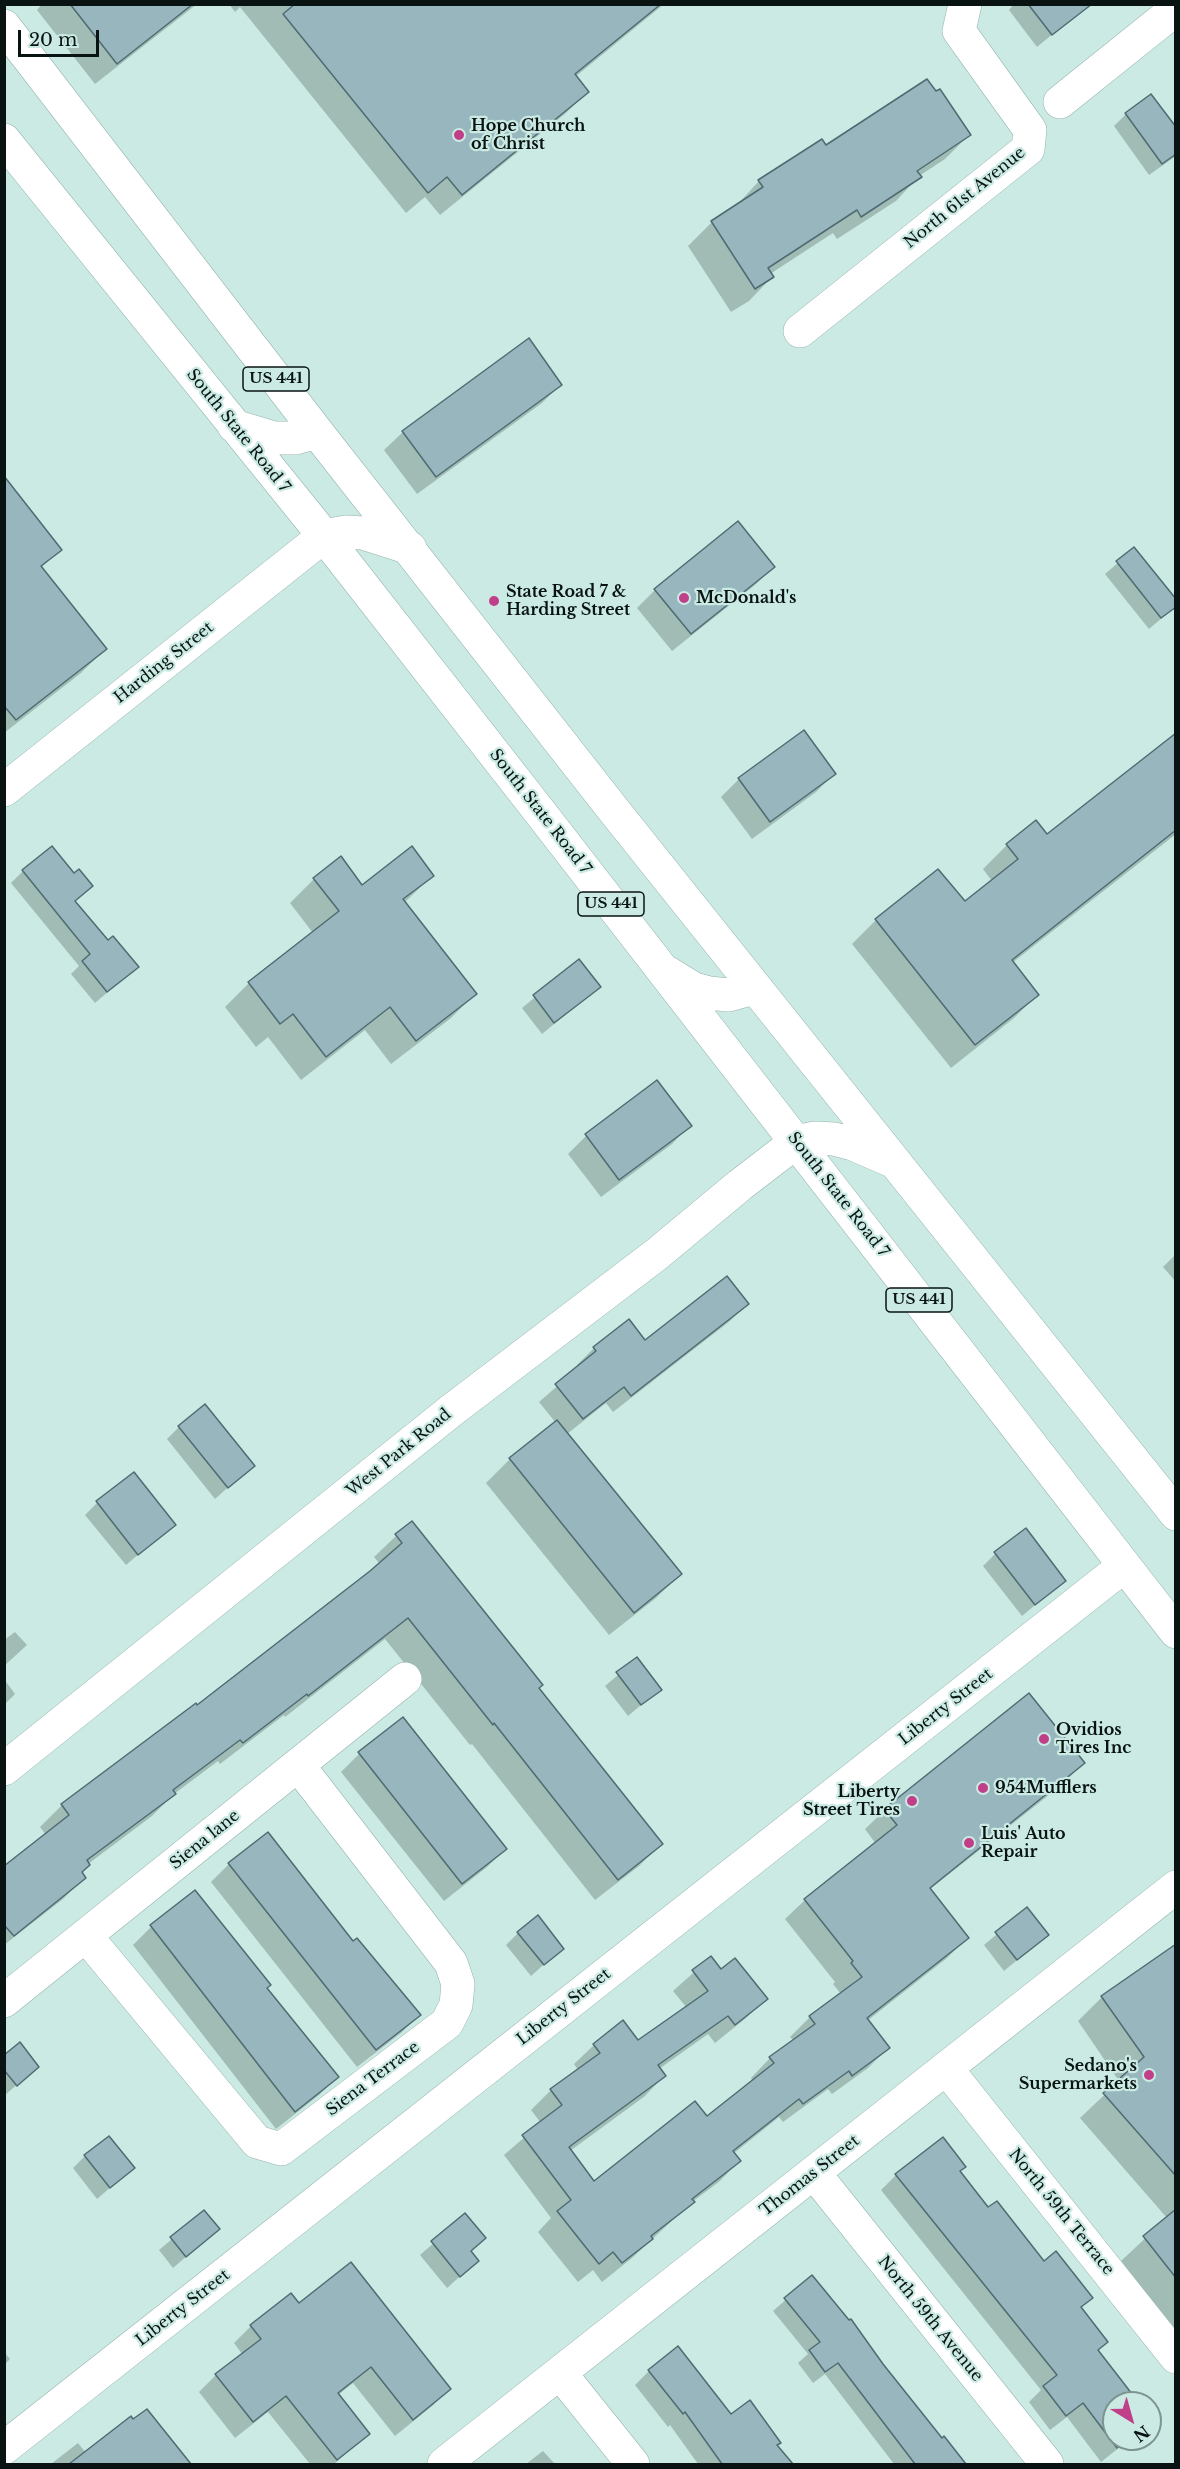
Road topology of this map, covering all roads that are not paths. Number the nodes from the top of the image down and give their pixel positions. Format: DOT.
graph roads {
  1 [pos="965,4"];
  2 [pos="1176,9"];
  3 [pos="4,26"];
  4 [pos="1060,102"];
  5 [pos="4,140"];
  6 [pos="801,331"];
  7 [pos="234,426"];
  8 [pos="317,432"];
  9 [pos="324,536"];
  10 [pos="410,548"];
  11 [pos="4,790"];
  12 [pos="662,969"];
  13 [pos="754,988"];
  14 [pos="796,1142"];
  15 [pos="895,1162"];
  16 [pos="1176,1514"];
  17 [pos="1124,1566"];
  18 [pos="1176,1632"];
  19 [pos="405,1679"];
  20 [pos="298,1765"];
  21 [pos="4,1769"];
  22 [pos="1175,1888"];
  23 [pos="86,1936"];
  24 [pos="4,2001"];
  25 [pos="946,2068"];
  26 [pos="814,2173"];
  27 [pos="1176,2357"];
  28 [pos="560,2373"];
  29 [pos="4,2448"];
  30 [pos="444,2464"];
  31 [pos="633,2464"];
  32 [pos="1047,2464"];
  1 -- 6 [label="street, North 61st Avenue"];
  2 -- 4 [label="street"];
  3 -- 8 [label="street, US 441"];
  5 -- 7 [label="street, South State Road 7 / US 441"];
  7 -- 8 [label="street"];
  7 -- 9 [label="street, South State Road 7 / US 441"];
  8 -- 10 [label="street, US 441"];
  9 -- 10 [label="street"];
  9 -- 11 [label="street, Harding Street"];
  9 -- 12 [label="street, South State Road 7 / US 441"];
  10 -- 13 [label="street, US 441"];
  12 -- 13 [label="street"];
  12 -- 14 [label="street, South State Road 7 / US 441"];
  13 -- 15 [label="street, US 441"];
  14 -- 15 [label="street"];
  14 -- 17 [label="street, South State Road 7 / US 441"];
  14 -- 21 [label="street, West Park Road"];
  15 -- 16 [label="street, US 441"];
  17 -- 18 [label="street, South State Road 7 / US 441"];
  17 -- 29 [label="street, Liberty Street"];
  19 -- 20 [label="street, Siena lane"];
  20 -- 23 [label="street, Siena lane"];
  20 -- 23 [label="street, Siena Terrace"];
  22 -- 25 [label="street, Thomas Street"];
  23 -- 24 [label="street, Siena lane"];
  25 -- 26 [label="street, Thomas Street"];
  25 -- 27 [label="street, North 59th Terrace"];
  26 -- 28 [label="street, Thomas Street"];
  26 -- 32 [label="street, North 59th Avenue"];
  28 -- 30 [label="street, Thomas Street"];
  28 -- 31 [label="street"];
}
